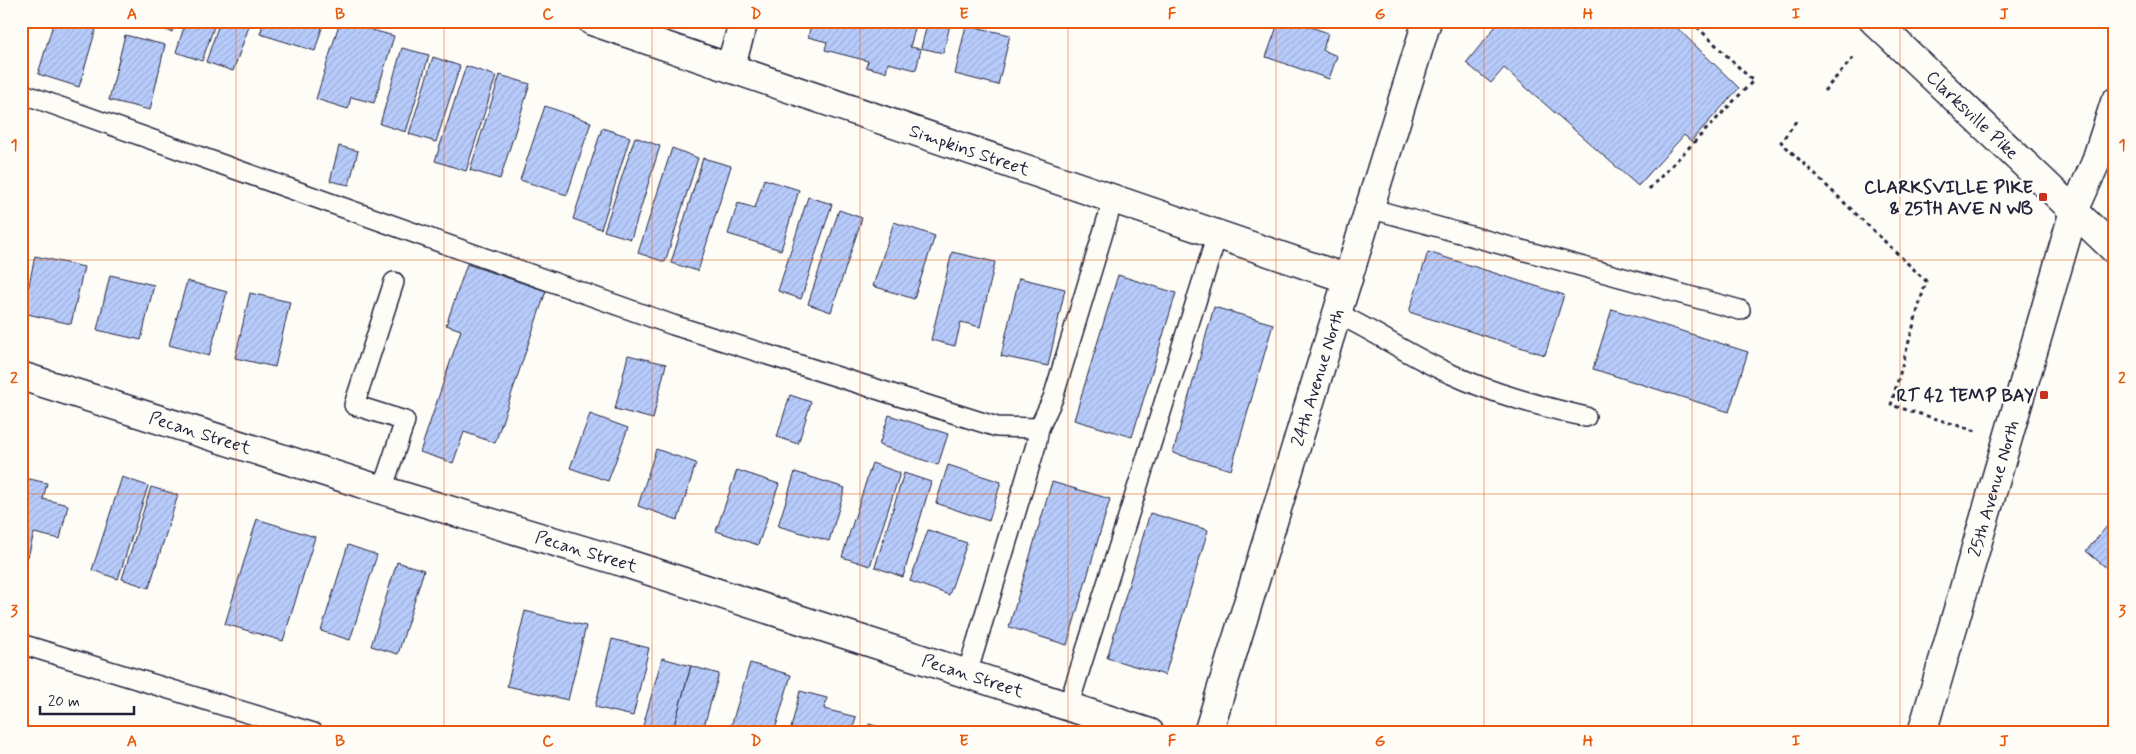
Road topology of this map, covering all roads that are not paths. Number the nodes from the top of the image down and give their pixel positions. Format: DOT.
graph roads {
  1 [pos="592,21"];
  2 [pos="744,21"];
  3 [pos="1427,21"];
  4 [pos="1874,21"];
  5 [pos="730,67"];
  6 [pos="21,93"];
  7 [pos="2115,102"];
  8 [pos="1113,200"];
  9 [pos="1369,208"];
  10 [pos="2074,211"];
  11 [pos="1217,235"];
  12 [pos="2115,250"];
  13 [pos="1348,279"];
  14 [pos="394,282"];
  15 [pos="1740,310"];
  16 [pos="1336,313"];
  17 [pos="21,376"];
  18 [pos="1586,417"];
  19 [pos="1039,428"];
  20 [pos="382,490"];
  21 [pos="21,644"];
  22 [pos="967,674"];
  23 [pos="1068,707"];
  24 [pos="314,733"];
  25 [pos="1150,733"];
  26 [pos="1208,733"];
  27 [pos="1922,733"];
  1 -- 5 [label="street, Simpkins Street"];
  2 -- 5 [label="street"];
  3 -- 9 [label="street, 24th Avenue North"];
  4 -- 10 [label="street, Clarksville Pike"];
  5 -- 8 [label="street, Simpkins Street"];
  6 -- 19 [label="lane"];
  7 -- 10 [label="street, 25th Avenue North"];
  8 -- 11 [label="street, Simpkins Street"];
  8 -- 19 [label="lane"];
  9 -- 13 [label="street, 24th Avenue North"];
  9 -- 15 [label="lane"];
  10 -- 12 [label="street, Clarksville Pike"];
  10 -- 27 [label="street, 25th Avenue North"];
  11 -- 13 [label="street, Simpkins Street"];
  11 -- 23 [label="lane"];
  13 -- 16 [label="street, 24th Avenue North"];
  14 -- 20 [label="lane"];
  16 -- 18 [label="lane"];
  16 -- 26 [label="street, 24th Avenue North"];
  17 -- 20 [label="street, Pecan Street"];
  19 -- 22 [label="lane"];
  20 -- 22 [label="street, Pecan Street"];
  21 -- 24 [label="lane"];
  22 -- 23 [label="street, Pecan Street"];
  23 -- 25 [label="street, Pecan Street"];
}
